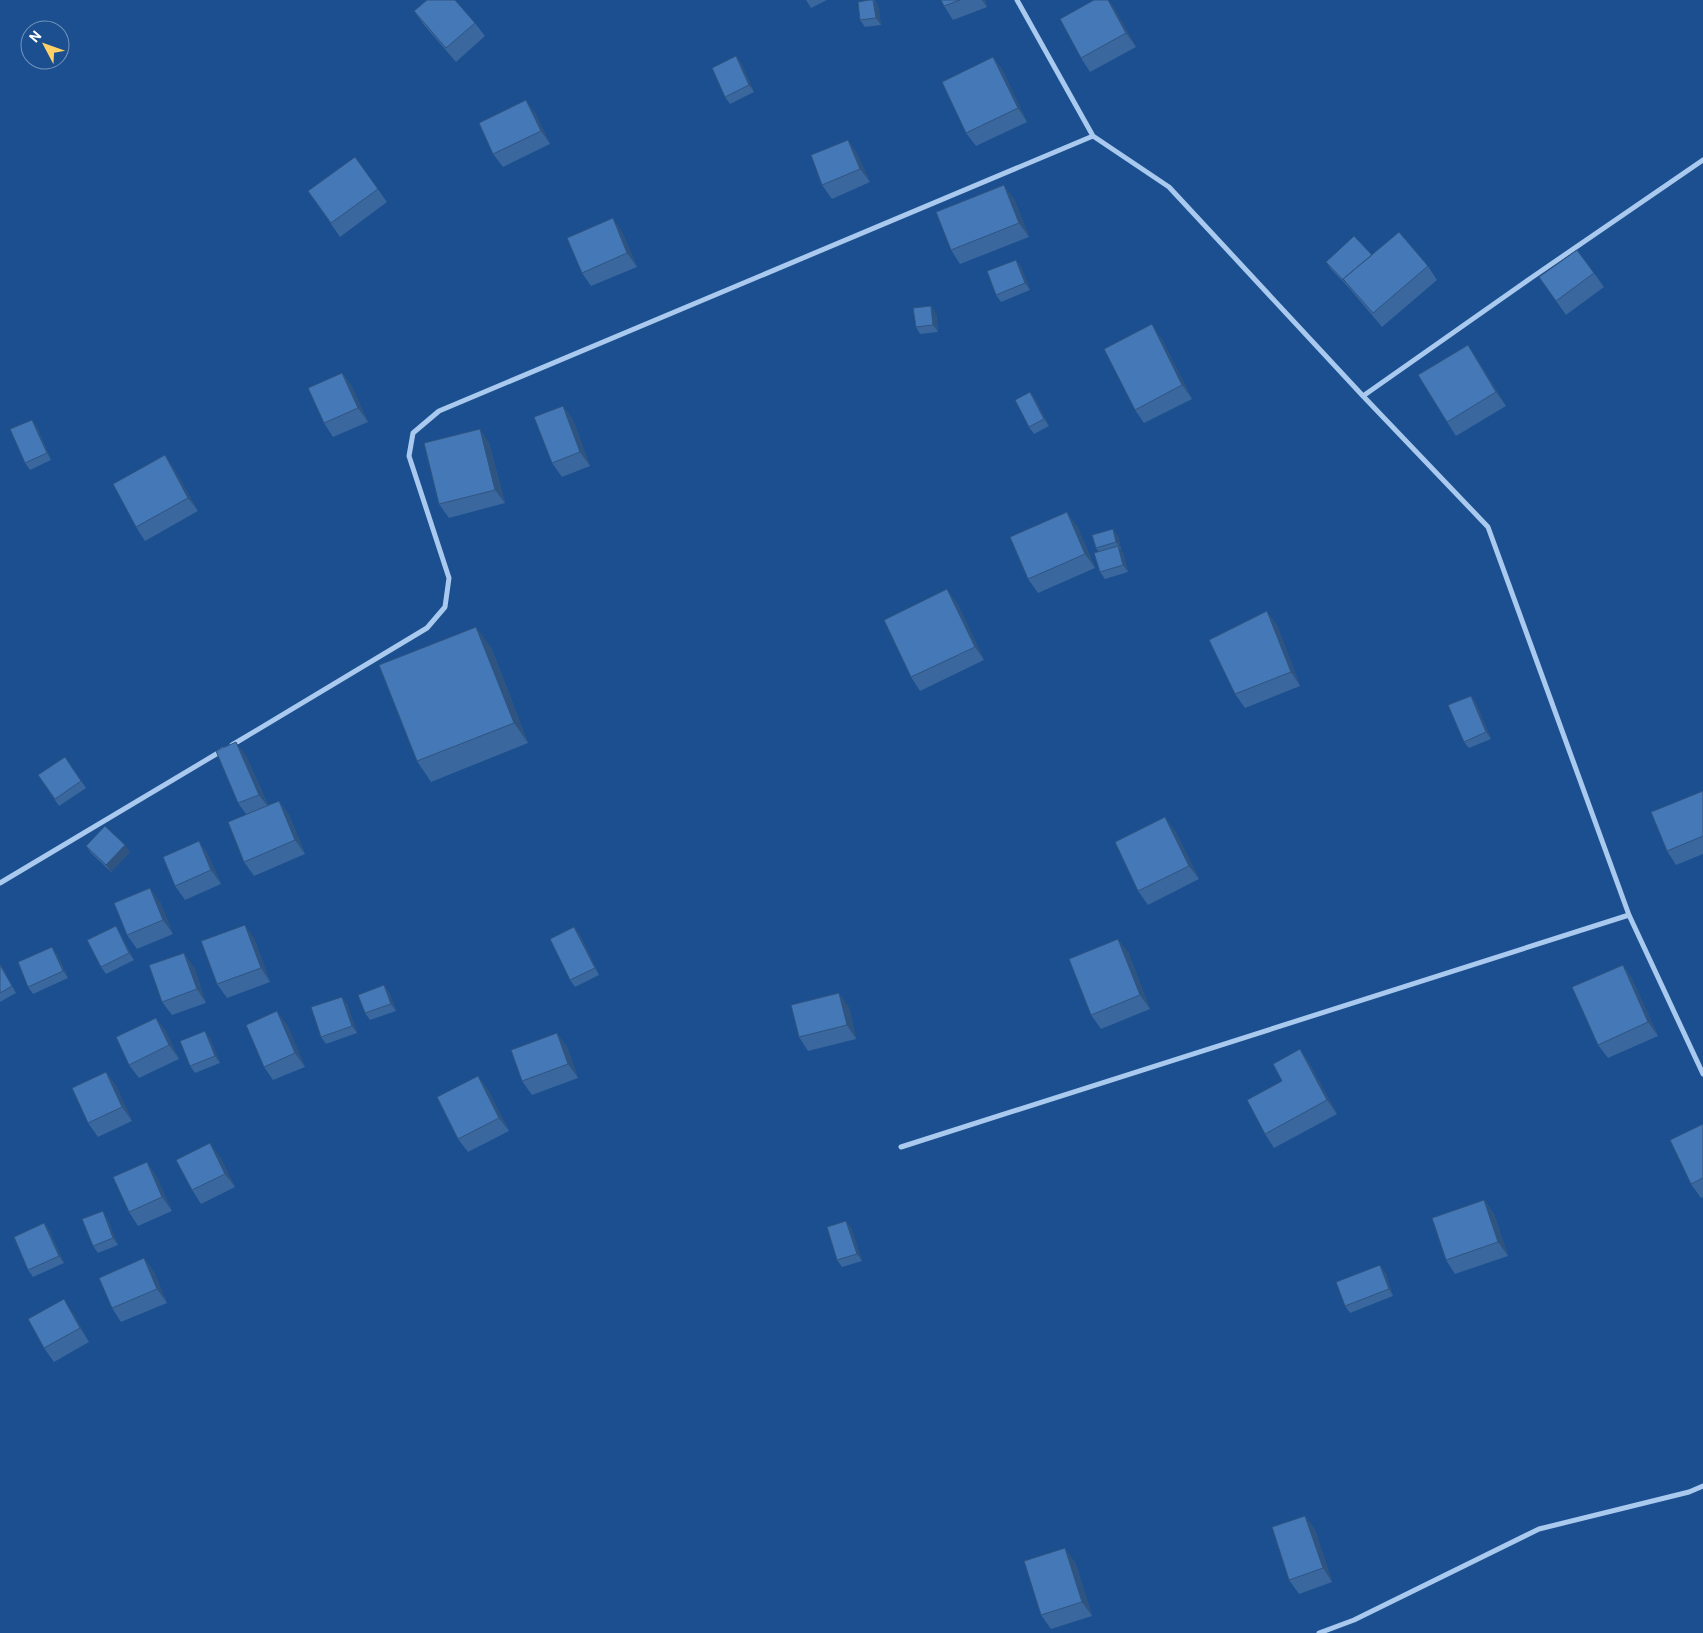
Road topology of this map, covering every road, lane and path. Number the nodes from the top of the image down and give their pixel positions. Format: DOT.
graph roads {
  1 [pos="1018,0"];
  2 [pos="1093,136"];
  3 [pos="1703,160"];
  4 [pos="1363,396"];
  5 [pos="0,883"];
  6 [pos="1629,915"];
  7 [pos="1703,1074"];
  8 [pos="901,1146"];
  9 [pos="1703,1486"];
  10 [pos="1319,1633"];
  1 -- 2 [label="street"];
  2 -- 4 [label="street"];
  2 -- 5 [label="street"];
  3 -- 4 [label="street"];
  4 -- 6 [label="street"];
  6 -- 7 [label="street"];
  6 -- 8 [label="street"];
  9 -- 10 [label="street"];
}
